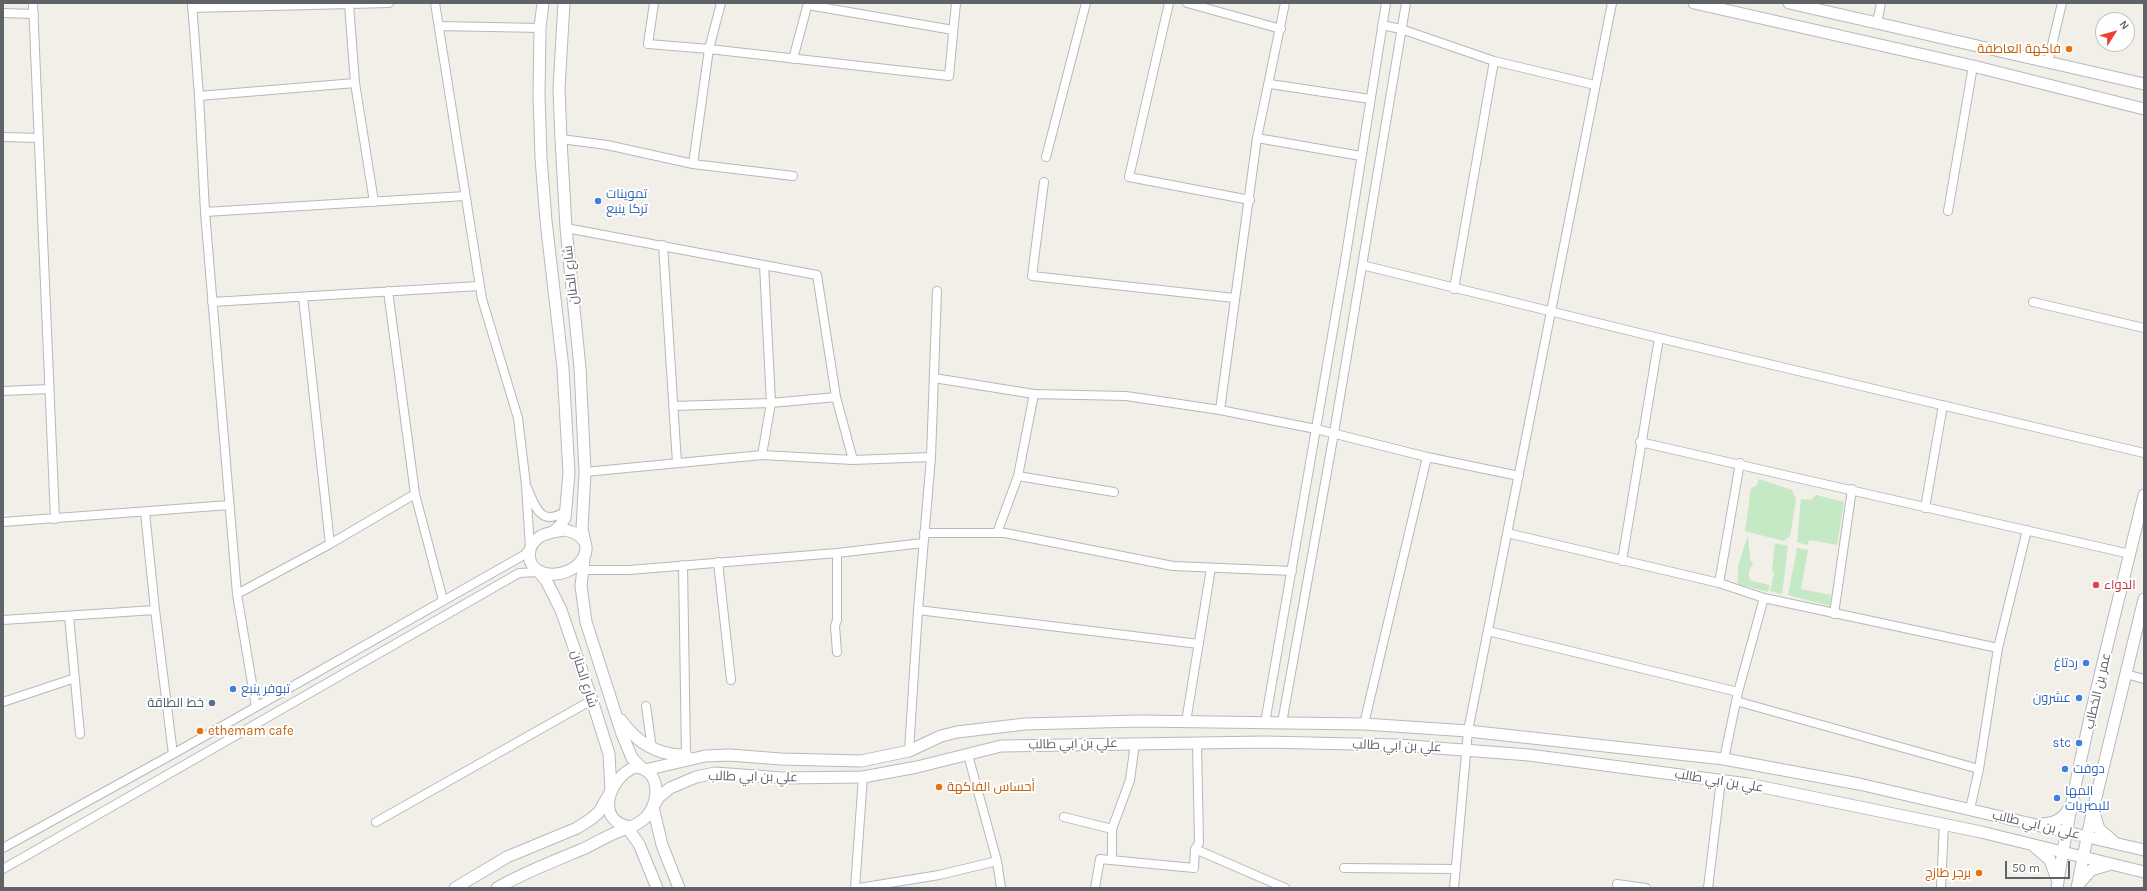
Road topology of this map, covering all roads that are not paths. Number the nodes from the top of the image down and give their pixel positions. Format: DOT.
graph roads {
  1 [pos="33,3"];
  2 [pos="389,3"];
  3 [pos="435,3"];
  4 [pos="543,3"];
  5 [pos="564,3"];
  6 [pos="654,3"];
  7 [pos="721,3"];
  8 [pos="956,3"];
  9 [pos="1086,3"];
  10 [pos="1169,3"];
  11 [pos="1187,3"];
  12 [pos="1285,3"];
  13 [pos="1386,3"];
  14 [pos="1406,3"];
  15 [pos="1612,3"];
  16 [pos="1694,3"];
  17 [pos="1789,3"];
  18 [pos="1881,3"];
  19 [pos="2062,3"];
  20 [pos="349,4"];
  21 [pos="808,4"];
  22 [pos="192,5"];
  23 [pos="3,13"];
  24 [pos="34,14"];
  25 [pos="1877,23"];
  26 [pos="1382,25"];
  27 [pos="439,26"];
  28 [pos="540,28"];
  29 [pos="1281,29"];
  30 [pos="1401,29"];
  31 [pos="953,30"];
  32 [pos="709,49"];
  33 [pos="793,59"];
  34 [pos="1494,60"];
  35 [pos="2048,62"];
  36 [pos="1973,66"];
  37 [pos="355,83"];
  38 [pos="1270,84"];
  39 [pos="2144,84"];
  40 [pos="1595,85"];
  41 [pos="199,96"];
  42 [pos="1370,99"];
  43 [pos="2144,109"];
  44 [pos="3,137"];
  45 [pos="39,138"];
  46 [pos="1257,138"];
  47 [pos="561,139"];
  48 [pos="1046,156"];
  49 [pos="1361,156"];
  50 [pos="693,164"];
  51 [pos="793,176"];
  52 [pos="1044,182"];
  53 [pos="465,196"];
  54 [pos="1250,200"];
  55 [pos="374,202"];
  56 [pos="1948,211"];
  57 [pos="205,212"];
  58 [pos="566,228"];
  59 [pos="663,245"];
  60 [pos="764,265"];
  61 [pos="1362,265"];
  62 [pos="479,286"];
  63 [pos="1454,288"];
  64 [pos="388,291"];
  65 [pos="937,291"];
  66 [pos="303,297"];
  67 [pos="1234,298"];
  68 [pos="212,302"];
  69 [pos="2033,302"];
  70 [pos="1551,312"];
  71 [pos="2144,328"];
  72 [pos="1659,338"];
  73 [pos="934,378"];
  74 [pos="49,389"];
  75 [pos="3,391"];
  76 [pos="1034,394"];
  77 [pos="836,397"];
  78 [pos="771,403"];
  79 [pos="1943,405"];
  80 [pos="673,406"];
  81 [pos="1220,410"];
  82 [pos="1316,429"];
  83 [pos="1334,434"];
  84 [pos="1640,442"];
  85 [pos="2144,453"];
  86 [pos="762,455"];
  87 [pos="931,457"];
  88 [pos="1427,457"];
  89 [pos="853,460"];
  90 [pos="677,463"];
  91 [pos="1740,463"];
  92 [pos="585,472"];
  93 [pos="1018,476"];
  94 [pos="1519,476"];
  95 [pos="526,485"];
  96 [pos="1852,489"];
  97 [pos="1114,492"];
  98 [pos="415,494"];
  99 [pos="2144,495"];
  100 [pos="229,504"];
  101 [pos="1925,508"];
  102 [pos="566,511"];
  103 [pos="145,512"];
  104 [pos="55,519"];
  105 [pos="3,522"];
  106 [pos="2027,530"];
  107 [pos="553,532"];
  108 [pos="924,533"];
  109 [pos="997,533"];
  110 [pos="1507,534"];
  111 [pos="923,543"];
  112 [pos="330,544"];
  113 [pos="586,547"];
  114 [pos="530,548"];
  115 [pos="837,553"];
  116 [pos="2130,554"];
  117 [pos="1622,561"];
  118 [pos="718,562"];
  119 [pos="683,565"];
  120 [pos="582,567"];
  121 [pos="1211,568"];
  122 [pos="1292,571"];
  123 [pos="539,572"];
  124 [pos="1719,583"];
  125 [pos="237,594"];
  126 [pos="1764,598"];
  127 [pos="2144,598"];
  128 [pos="443,600"];
  129 [pos="155,610"];
  130 [pos="918,610"];
  131 [pos="1834,614"];
  132 [pos="69,616"];
  133 [pos="3,620"];
  134 [pos="1488,631"];
  135 [pos="1199,644"];
  136 [pos="1998,648"];
  137 [pos="837,652"];
  138 [pos="2126,674"];
  139 [pos="75,678"];
  140 [pos="2144,679"];
  141 [pos="731,680"];
  142 [pos="1738,692"];
  143 [pos="592,700"];
  144 [pos="1736,701"];
  145 [pos="3,702"];
  146 [pos="613,706"];
  147 [pos="646,706"];
  148 [pos="256,707"];
  149 [pos="1186,722"];
  150 [pos="1266,723"];
  151 [pos="1282,723"];
  152 [pos="1364,724"];
  153 [pos="1468,731"];
  154 [pos="80,734"];
  155 [pos="1197,742"];
  156 [pos="1135,743"];
  157 [pos="652,749"];
  158 [pos="1465,750"];
  159 [pos="909,751"];
  160 [pos="173,754"];
  161 [pos="686,754"];
  162 [pos="968,755"];
  163 [pos="705,756"];
  164 [pos="1724,759"];
  165 [pos="644,769"];
  166 [pos="1979,769"];
  167 [pos="863,777"];
  168 [pos="1721,780"];
  169 [pos="610,791"];
  170 [pos="2073,801"];
  171 [pos="2094,805"];
  172 [pos="653,807"];
  173 [pos="1970,809"];
  174 [pos="1064,817"];
  175 [pos="376,822"];
  176 [pos="1944,824"];
  177 [pos="2036,825"];
  178 [pos="628,827"];
  179 [pos="1112,829"];
  180 [pos="2066,832"];
  181 [pos="2087,837"];
  182 [pos="2031,844"];
  183 [pos="2117,844"];
  184 [pos="3,848"];
  185 [pos="1195,849"];
  186 [pos="2144,850"];
  187 [pos="2062,852"];
  188 [pos="2082,857"];
  189 [pos="1112,860"];
  190 [pos="997,861"];
  191 [pos="2111,864"];
  192 [pos="1344,868"];
  193 [pos="3,869"];
  194 [pos="1456,869"];
  195 [pos="2144,872"];
  196 [pos="1262,879"];
  197 [pos="1617,884"];
  198 [pos="2058,886"];
  199 [pos="2078,887"];
  200 [pos="455,888"];
  201 [pos="497,888"];
  202 [pos="657,888"];
  203 [pos="679,888"];
  204 [pos="855,888"];
  205 [pos="859,888"];
  206 [pos="1001,888"];
  207 [pos="1095,888"];
  208 [pos="1261,888"];
  209 [pos="1285,888"];
  210 [pos="1454,888"];
  211 [pos="1646,888"];
  212 [pos="1708,888"];
  213 [pos="1941,888"];
  1 -- 24 [label="street"];
  2 -- 20 [label="street"];
  3 -- 27 [label="street"];
  4 -- 28 [label="main road, شارع الحنان"];
  5 -- 47 [label="main road, شارع الحنان"];
  6 -- 32 [label="street"];
  7 -- 32 [label="street"];
  8 -- 31 [label="street"];
  9 -- 48 [label="street"];
  10 -- 54 [label="street"];
  11 -- 29 [label="street"];
  12 -- 29 [label="street"];
  13 -- 26 [label="street"];
  14 -- 30 [label="street"];
  15 -- 40 [label="street"];
  16 -- 36 [label="main road"];
  17 -- 25 [label="main road"];
  18 -- 25 [label="street"];
  19 -- 35 [label="street"];
  20 -- 22 [label="street"];
  20 -- 37 [label="street"];
  21 -- 31 [label="street"];
  21 -- 33 [label="street"];
  22 -- 41 [label="street"];
  23 -- 24 [label="street"];
  24 -- 45 [label="street"];
  25 -- 35 [label="main road"];
  26 -- 30 [label="street"];
  26 -- 42 [label="street"];
  27 -- 28 [label="street"];
  27 -- 53 [label="street"];
  28 -- 102 [label="main road, شارع الحنان"];
  29 -- 38 [label="street"];
  30 -- 34 [label="street"];
  30 -- 61 [label="street"];
  31 -- 33 [label="street"];
  32 -- 33 [label="street"];
  32 -- 50 [label="street"];
  34 -- 40 [label="street"];
  34 -- 63 [label="street"];
  35 -- 39 [label="main road"];
  36 -- 43 [label="main road"];
  36 -- 56 [label="street"];
  37 -- 41 [label="street"];
  37 -- 55 [label="street"];
  38 -- 42 [label="street"];
  38 -- 46 [label="street"];
  40 -- 70 [label="street"];
  41 -- 57 [label="street"];
  42 -- 49 [label="street"];
  44 -- 45 [label="street"];
  45 -- 74 [label="street"];
  46 -- 49 [label="street"];
  46 -- 54 [label="street"];
  47 -- 50 [label="street"];
  47 -- 58 [label="main road, شارع الحنان"];
  49 -- 82 [label="street"];
  50 -- 51 [label="street"];
  52 -- 67 [label="street"];
  53 -- 55 [label="street"];
  53 -- 62 [label="street"];
  54 -- 67 [label="street"];
  55 -- 57 [label="street"];
  57 -- 68 [label="street"];
  58 -- 59 [label="street"];
  58 -- 92 [label="main road, شارع الحنان"];
  59 -- 60 [label="street"];
  59 -- 80 [label="street"];
  60 -- 77 [label="street"];
  60 -- 78 [label="street"];
  61 -- 63 [label="street"];
  61 -- 83 [label="street"];
  62 -- 64 [label="street"];
  62 -- 95 [label="street"];
  63 -- 70 [label="street"];
  64 -- 66 [label="street"];
  64 -- 98 [label="street"];
  65 -- 73 [label="street"];
  66 -- 68 [label="street"];
  66 -- 112 [label="street"];
  67 -- 81 [label="street"];
  68 -- 100 [label="street"];
  69 -- 71 [label="street"];
  70 -- 72 [label="street"];
  70 -- 94 [label="street"];
  72 -- 79 [label="street"];
  72 -- 84 [label="street"];
  73 -- 76 [label="street"];
  73 -- 87 [label="street"];
  74 -- 75 [label="street"];
  74 -- 104 [label="street"];
  76 -- 81 [label="street"];
  76 -- 93 [label="street"];
  77 -- 78 [label="street"];
  77 -- 89 [label="street"];
  78 -- 80 [label="street"];
  78 -- 86 [label="street"];
  79 -- 85 [label="street"];
  79 -- 101 [label="street"];
  80 -- 90 [label="street"];
  81 -- 82 [label="street"];
  82 -- 83 [label="street"];
  82 -- 122 [label="street"];
  83 -- 88 [label="street"];
  83 -- 151 [label="street"];
  84 -- 91 [label="street"];
  84 -- 117 [label="street"];
  86 -- 89 [label="street"];
  86 -- 90 [label="street"];
  87 -- 89 [label="street"];
  87 -- 108 [label="street"];
  88 -- 94 [label="street"];
  88 -- 152 [label="street"];
  90 -- 92 [label="street"];
  91 -- 96 [label="street"];
  91 -- 124 [label="street"];
  92 -- 113 [label="main road, شارع الحنان"];
  93 -- 97 [label="street"];
  93 -- 109 [label="street"];
  94 -- 110 [label="street"];
  95 -- 102 [label="street"];
  95 -- 114 [label="street"];
  96 -- 101 [label="street"];
  96 -- 131 [label="street"];
  98 -- 112 [label="street"];
  98 -- 128 [label="street"];
  99 -- 116 [label="main road, عمر بن الخطاب"];
  100 -- 103 [label="street"];
  100 -- 125 [label="street"];
  101 -- 106 [label="street"];
  102 -- 107 [label="main road, شارع الحنان"];
  103 -- 104 [label="street"];
  103 -- 129 [label="street"];
  104 -- 105 [label="street"];
  106 -- 116 [label="street"];
  106 -- 136 [label="street"];
  107 -- 113 [label="main road"];
  107 -- 114 [label="main road"];
  108 -- 109 [label="street"];
  108 -- 111 [label="street"];
  109 -- 121 [label="street"];
  110 -- 117 [label="street"];
  110 -- 134 [label="street"];
  111 -- 115 [label="street"];
  111 -- 130 [label="street"];
  112 -- 125 [label="street"];
  113 -- 120 [label="main road"];
  114 -- 123 [label="main road"];
  114 -- 128 [label="street"];
  115 -- 118 [label="street"];
  115 -- 137 [label="street"];
  116 -- 170 [label="main road, عمر بن الخطاب"];
  117 -- 124 [label="street"];
  118 -- 119 [label="street"];
  118 -- 141 [label="street"];
  119 -- 120 [label="street"];
  119 -- 161 [label="street"];
  120 -- 123 [label="main road"];
  120 -- 146 [label="main road, شارع الحنان"];
  121 -- 122 [label="street"];
  121 -- 135 [label="street"];
  122 -- 150 [label="street"];
  123 -- 143 [label="main road, شارع الحنان"];
  123 -- 193 [label="street"];
  124 -- 126 [label="street"];
  125 -- 148 [label="street"];
  126 -- 131 [label="street"];
  126 -- 142 [label="street"];
  127 -- 138 [label="main road, عمر بن الخطاب"];
  128 -- 148 [label="street"];
  129 -- 132 [label="street"];
  129 -- 160 [label="street"];
  130 -- 135 [label="street"];
  130 -- 159 [label="street"];
  131 -- 136 [label="street"];
  132 -- 133 [label="street"];
  132 -- 139 [label="street"];
  134 -- 142 [label="street"];
  134 -- 153 [label="street"];
  135 -- 149 [label="street"];
  136 -- 166 [label="street"];
  138 -- 140 [label="street"];
  138 -- 171 [label="main road, عمر بن الخطاب"];
  139 -- 145 [label="street"];
  139 -- 154 [label="street"];
  142 -- 144 [label="street"];
  143 -- 169 [label="main road, شارع الحنان"];
  143 -- 175 [label="street"];
  144 -- 164 [label="street"];
  144 -- 166 [label="street"];
  146 -- 157 [label="main road"];
  146 -- 165 [label="main road, شارع الحنان"];
  147 -- 157 [label="street"];
  148 -- 160 [label="street"];
  149 -- 150 [label="main road, علي بن ابي طالب"];
  149 -- 159 [label="main road, علي بن ابي طالب"];
  150 -- 151 [label="main road, علي بن ابي طالب"];
  151 -- 152 [label="main road, علي بن ابي طالب"];
  152 -- 153 [label="main road, علي بن ابي طالب"];
  153 -- 158 [label="street"];
  153 -- 164 [label="main road, علي بن ابي طالب"];
  155 -- 156 [label="main road, علي بن ابي طالب"];
  155 -- 158 [label="main road, علي بن ابي طالب"];
  155 -- 185 [label="street"];
  156 -- 162 [label="main road, علي بن ابي طالب"];
  156 -- 179 [label="street"];
  157 -- 161 [label="main road"];
  158 -- 168 [label="main road, علي بن ابي طالب"];
  158 -- 194 [label="street"];
  159 -- 163 [label="main road, علي بن ابي طالب"];
  160 -- 184 [label="street"];
  161 -- 163 [label="main road"];
  162 -- 167 [label="main road, علي بن ابي طالب"];
  162 -- 190 [label="street"];
  163 -- 165 [label="main road, علي بن ابي طالب"];
  164 -- 173 [label="main road, علي بن ابي طالب"];
  165 -- 169 [label="main road"];
  165 -- 172 [label="main road"];
  166 -- 173 [label="street"];
  167 -- 172 [label="main road, علي بن ابي طالب"];
  167 -- 204 [label="street"];
  168 -- 176 [label="main road, علي بن ابي طالب"];
  168 -- 212 [label="street"];
  169 -- 178 [label="main road"];
  169 -- 200 [label="main road"];
  170 -- 177 [label="main road"];
  170 -- 180 [label="main road, عمر بن الخطاب"];
  171 -- 181 [label="main road, عمر بن الخطاب"];
  171 -- 183 [label="main road"];
  172 -- 178 [label="main road"];
  172 -- 203 [label="main road"];
  173 -- 177 [label="main road, علي بن ابي طالب"];
  174 -- 179 [label="street"];
  176 -- 182 [label="main road, علي بن ابي طالب"];
  176 -- 213 [label="street"];
  177 -- 180 [label="main road, علي بن ابي طالب"];
  178 -- 201 [label="main road"];
  178 -- 202 [label="main road"];
  179 -- 189 [label="street"];
  180 -- 181 [label="main road, علي بن ابي طالب"];
  180 -- 187 [label="main road, عمر بن الخطاب"];
  181 -- 183 [label="main road, علي بن ابي طالب"];
  181 -- 188 [label="main road, عمر بن الخطاب"];
  182 -- 187 [label="main road, علي بن ابي طالب"];
  182 -- 198 [label="main road"];
  183 -- 186 [label="main road, علي بن ابي طالب"];
  185 -- 189 [label="street"];
  185 -- 196 [label="street"];
  187 -- 188 [label="main road, علي بن ابي طالب"];
  187 -- 198 [label="main road, عمر بن الخطاب"];
  188 -- 191 [label="main road, علي بن ابي طالب"];
  188 -- 199 [label="main road, عمر بن الخطاب"];
  189 -- 207 [label="street"];
  190 -- 205 [label="street"];
  190 -- 206 [label="street"];
  191 -- 195 [label="main road, علي بن ابي طالب"];
  191 -- 199 [label="main road"];
  192 -- 194 [label="street"];
  194 -- 210 [label="street"];
  196 -- 208 [label="street"];
  196 -- 209 [label="street"];
  197 -- 211 [label="street"];
}
